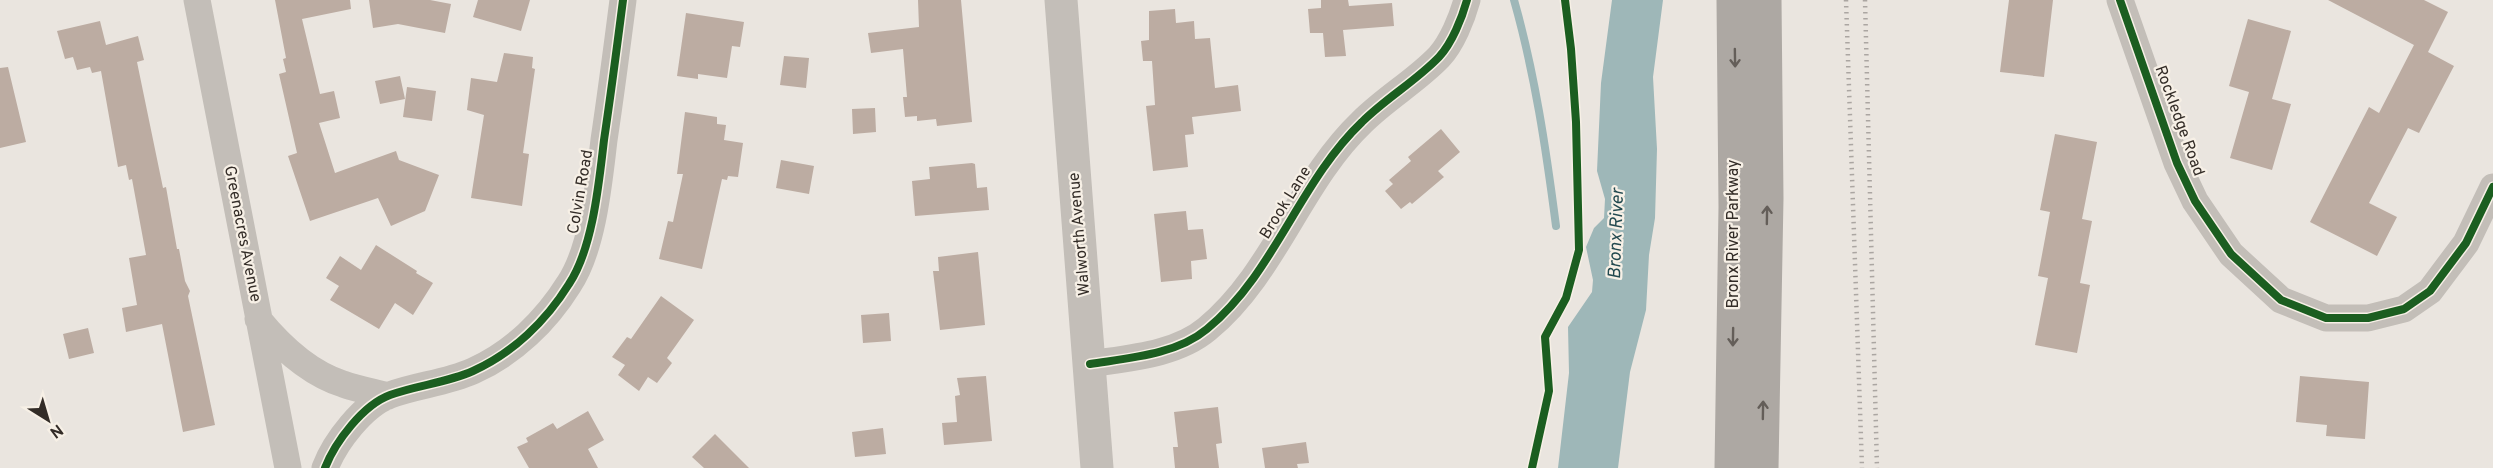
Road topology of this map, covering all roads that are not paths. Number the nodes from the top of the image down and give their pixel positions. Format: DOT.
graph roads {
  1 [pos="197,0"];
  2 [pos="623,0"];
  3 [pos="1061,0"];
  4 [pos="1467,0"];
  5 [pos="1733,0"];
  6 [pos="1766,0"];
  7 [pos="2120,0"];
  8 [pos="2493,187"];
  9 [pos="257,318"];
  10 [pos="1090,364"];
  11 [pos="388,396"];
  12 [pos="288,468"];
  13 [pos="325,468"];
  14 [pos="1097,468"];
  15 [pos="1731,468"];
  16 [pos="1762,468"];
  1 -- 9 [label="street, Greenacres Avenue"];
  2 -- 11 [label="street, Colvin Road"];
  3 -- 10 [label="street, Walworth Avenue"];
  4 -- 10 [label="street, Brook Lane"];
  5 -- 15 [label="highway, Bronx River Parkway, one-way"];
  16 -- 6 [label="highway, Bronx River Parkway, one-way"];
  7 -- 8 [label="street, Rockledge Road"];
  9 -- 11 [label="street, Colvin Road"];
  9 -- 12 [label="street, Greenacres Avenue"];
  10 -- 14 [label="street, Walworth Avenue"];
  11 -- 13 [label="street, Colvin Road"];
}
